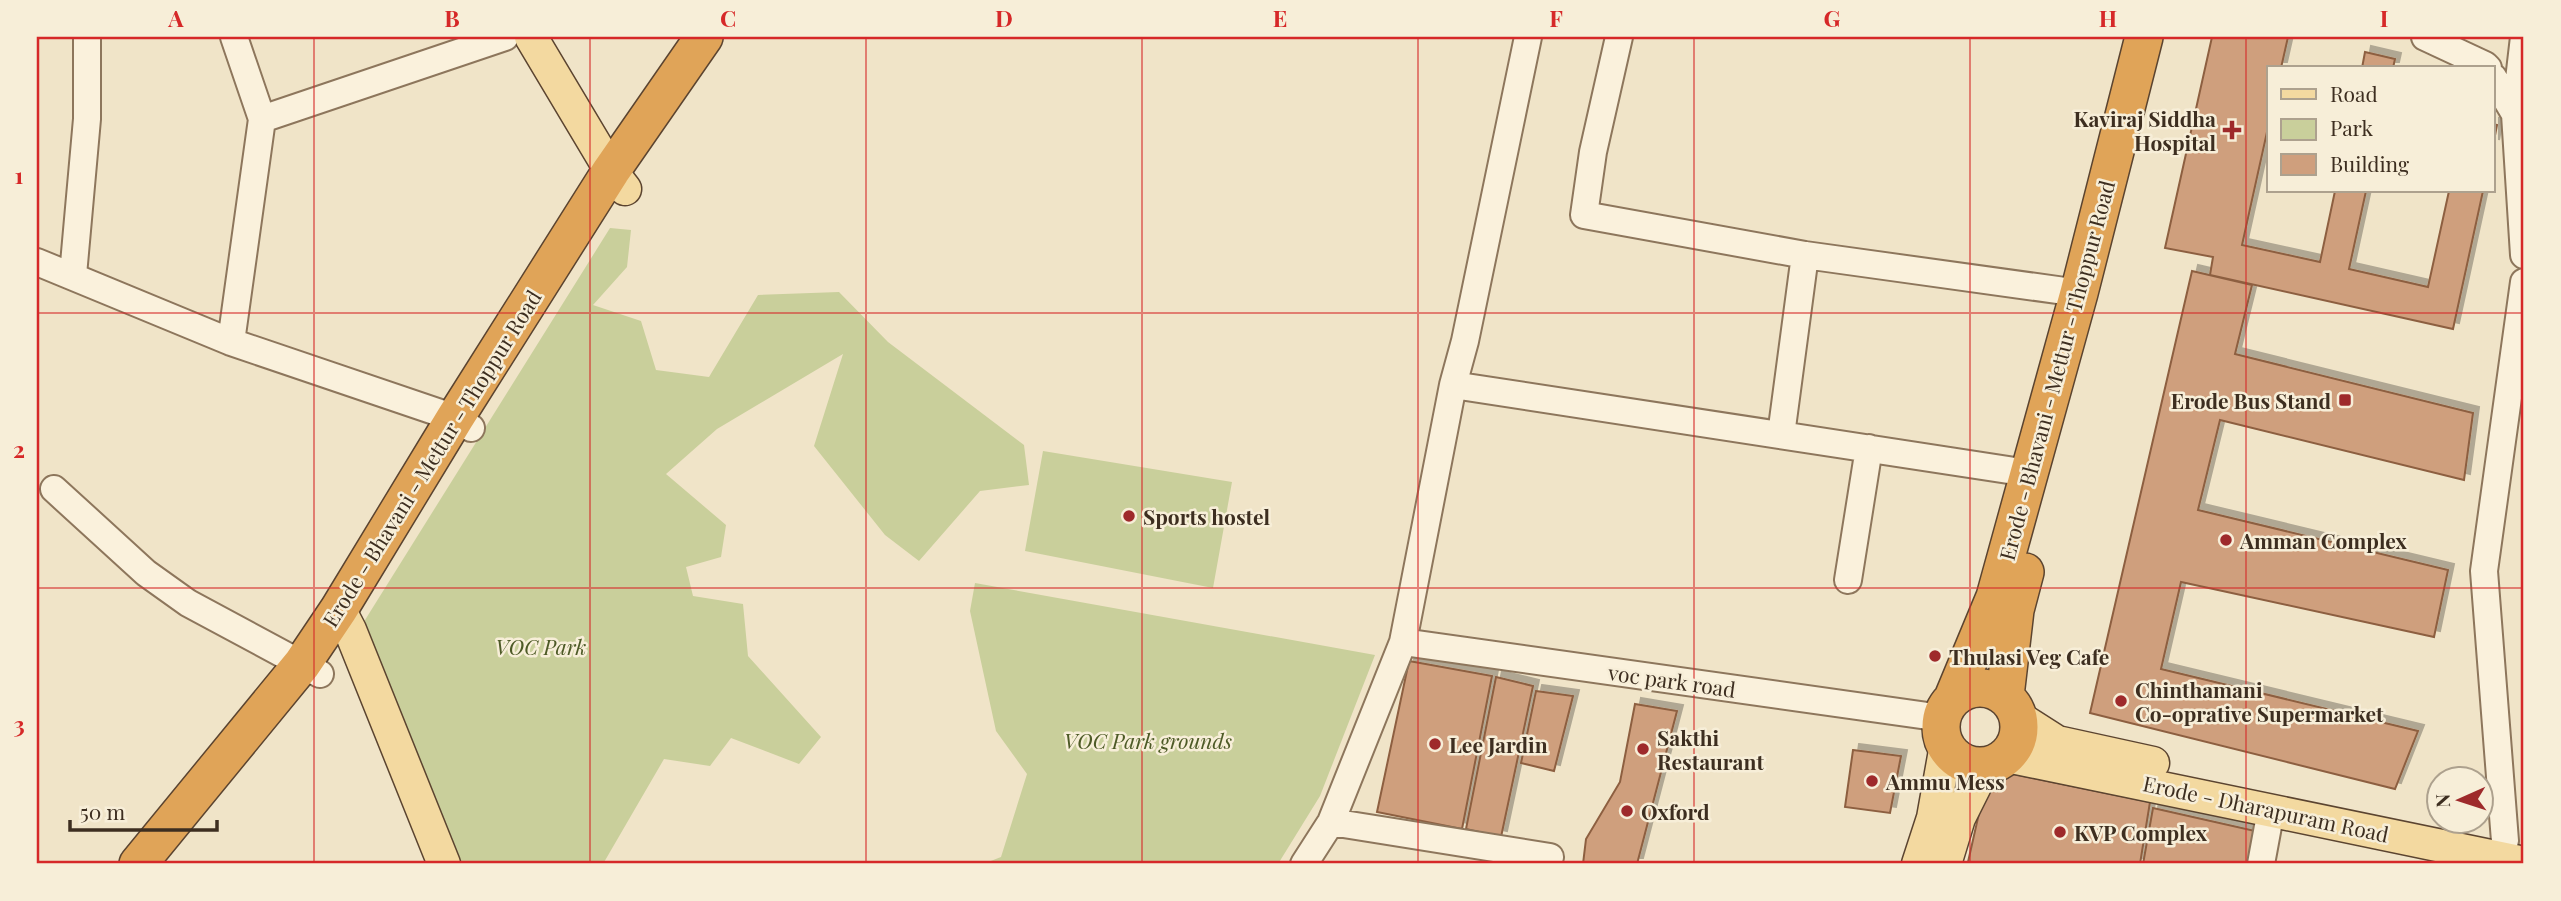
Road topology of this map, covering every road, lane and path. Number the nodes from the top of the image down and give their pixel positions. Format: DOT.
graph roads {
  1 [pos="87,37"];
  2 [pos="234,37"];
  3 [pos="505,37"];
  4 [pos="531,37"];
  5 [pos="704,37"];
  6 [pos="724,37"];
  7 [pos="1528,37"];
  8 [pos="1619,37"];
  9 [pos="2144,37"];
  10 [pos="2168,37"];
  11 [pos="2425,37"];
  12 [pos="2524,37"];
  13 [pos="2486,66"];
  14 [pos="2494,79"];
  15 [pos="2515,114"];
  16 [pos="262,119"];
  17 [pos="618,180"];
  18 [pos="1805,254"];
  19 [pos="2524,256"];
  20 [pos="37,262"];
  21 [pos="74,275"];
  22 [pos="2524,282"];
  23 [pos="2079,293"];
  24 [pos="231,342"];
  25 [pos="1453,385"];
  26 [pos="463,423"];
  27 [pos="1782,435"];
  28 [pos="1870,448"];
  29 [pos="2028,473"];
  30 [pos="54,489"];
  31 [pos="1848,580"];
  32 [pos="344,619"];
  33 [pos="1403,642"];
  34 [pos="311,669"];
  35 [pos="2011,706"];
  36 [pos="1947,721"];
  37 [pos="1996,761"];
  38 [pos="2271,810"];
  39 [pos="1331,822"];
  40 [pos="2518,849"];
  41 [pos="1550,857"];
  42 [pos="138,864"];
  43 [pos="165,864"];
  44 [pos="444,864"];
  45 [pos="1304,864"];
  46 [pos="1918,864"];
  47 [pos="1945,864"];
  48 [pos="2261,864"];
  1 -- 21 [label="street"];
  2 -- 16 [label="street"];
  3 -- 16 [label="street"];
  4 -- 17 [label="main road"];
  5 -- 17 [label="highway, Erode - Bhavani - Mettur - Thoppur Road"];
  6 -- 17 [label="highway, Erode - Bhavani - Mettur - Thoppur Road"];
  7 -- 25 [label="street"];
  8 -- 18 [label="street"];
  9 -- 23 [label="highway, Erode - Bhavani - Mettur - Thoppur Road"];
  10 -- 35 [label="highway, Erode - Bhavani - Mettur - Thoppur Road"];
  11 -- 13 [label="street"];
  12 -- 15 [label="street"];
  14 -- 15 [label="street"];
  15 -- 19 [label="street"];
  16 -- 24 [label="street"];
  17 -- 26 [label="highway, Erode - Bhavani - Mettur - Thoppur Road"];
  18 -- 23 [label="street"];
  18 -- 27 [label="street"];
  20 -- 21 [label="street"];
  21 -- 24 [label="street"];
  22 -- 40 [label="street"];
  23 -- 29 [label="highway, Erode - Bhavani - Mettur - Thoppur Road"];
  24 -- 26 [label="street"];
  25 -- 27 [label="street"];
  25 -- 33 [label="street"];
  26 -- 32 [label="highway, Erode - Bhavani - Mettur - Thoppur Road"];
  27 -- 28 [label="street"];
  28 -- 29 [label="street"];
  28 -- 31 [label="street"];
  29 -- 36 [label="highway, Erode - Bhavani - Mettur - Thoppur Road"];
  30 -- 34 [label="street"];
  32 -- 34 [label="highway, Erode - Bhavani - Mettur - Thoppur Road"];
  32 -- 44 [label="main road"];
  33 -- 36 [label="street, voc park road"];
  33 -- 39 [label="street"];
  34 -- 42 [label="highway, Erode - Bhavani - Mettur - Thoppur Road"];
  34 -- 43 [label="highway, Erode - Bhavani - Mettur - Thoppur Road"];
  35 -- 36 [label="highway"];
  35 -- 37 [label="highway, Erode - Bhavani - Mettur - Thoppur Road"];
  35 -- 40 [label="main road, Erode - Dharapuram Road"];
  36 -- 37 [label="highway"];
  36 -- 46 [label="main road"];
  37 -- 38 [label="main road, Erode - Dharapuram Road"];
  37 -- 47 [label="main road"];
  38 -- 40 [label="main road, Erode - Dharapuram Road"];
  38 -- 48 [label="street"];
  39 -- 41 [label="street"];
  39 -- 45 [label="street"];
}
